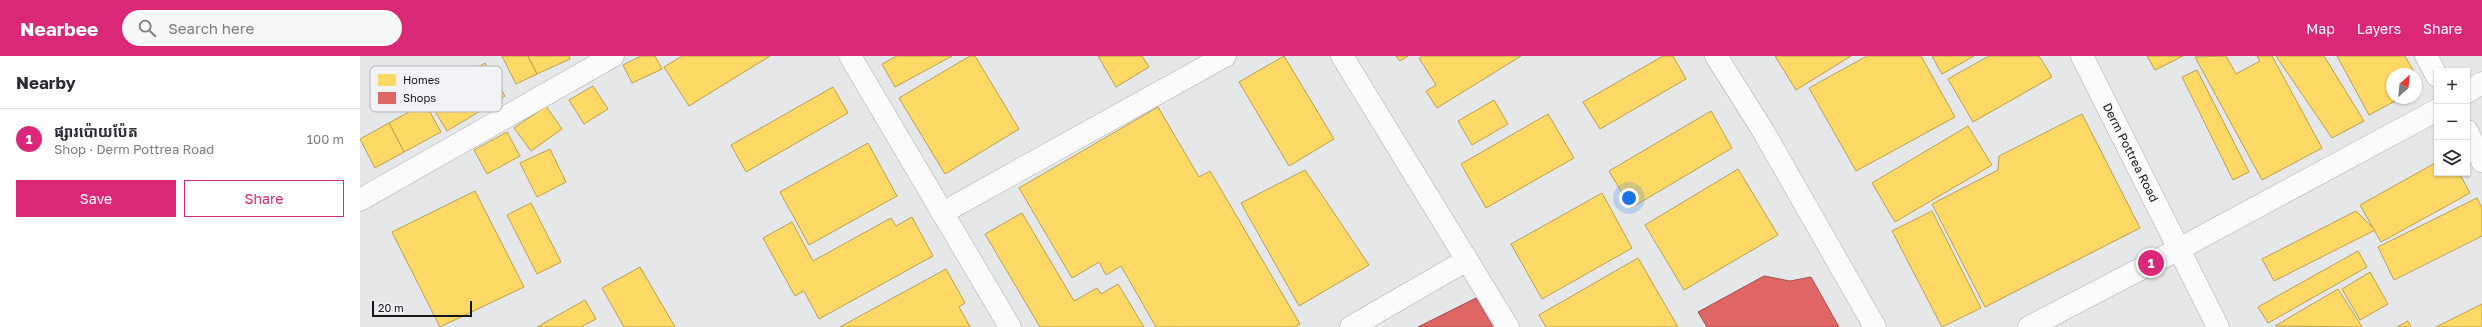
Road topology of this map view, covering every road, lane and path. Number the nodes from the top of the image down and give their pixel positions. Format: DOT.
graph roads {
  1 [pos="613,56"];
  2 [pos="850,56"];
  3 [pos="1225,56"];
  4 [pos="1342,56"];
  5 [pos="1716,56"];
  6 [pos="2082,56"];
  7 [pos="2426,56"];
  8 [pos="2434,71"];
  9 [pos="2482,83"];
  10 [pos="2470,90"];
  11 [pos="2434,112"];
  12 [pos="2470,137"];
  13 [pos="2482,161"];
  14 [pos="360,200"];
  15 [pos="942,213"];
  16 [pos="2179,249"];
  17 [pos="1467,260"];
  18 [pos="1010,327"];
  19 [pos="1351,327"];
  20 [pos="1508,327"];
  21 [pos="1875,327"];
  22 [pos="2029,327"];
  23 [pos="2218,327"];
  1 -- 14 [label="street"];
  2 -- 15 [label="street"];
  3 -- 15 [label="street"];
  4 -- 17 [label="street"];
  5 -- 21 [label="street"];
  6 -- 16 [label="street, Derm Pottrea Road"];
  7 -- 8 [label="street"];
  9 -- 10 [label="street"];
  11 -- 16 [label="street"];
  12 -- 13 [label="street"];
  15 -- 18 [label="street"];
  16 -- 22 [label="street"];
  16 -- 23 [label="street, Derm Pottrea Road"];
  17 -- 19 [label="street"];
  17 -- 20 [label="street"];
}
